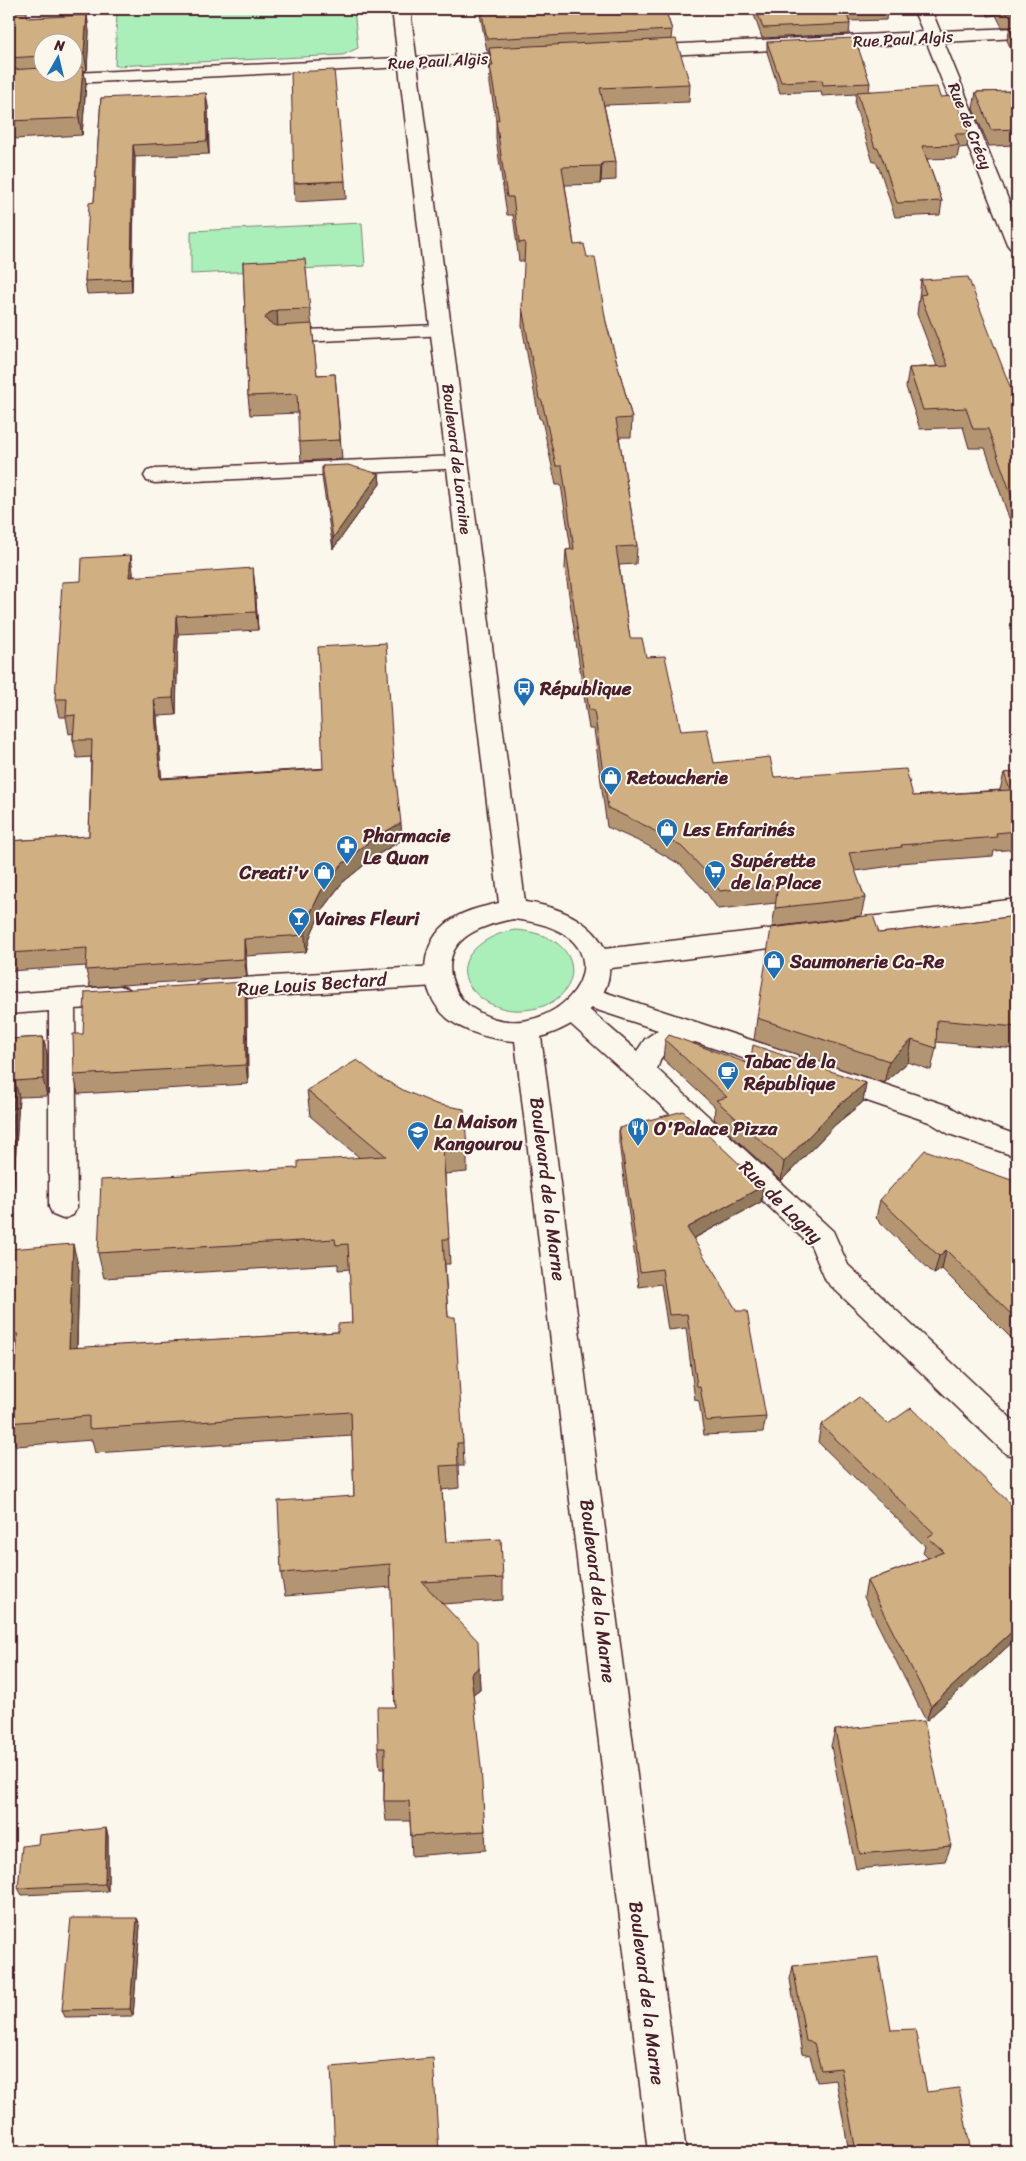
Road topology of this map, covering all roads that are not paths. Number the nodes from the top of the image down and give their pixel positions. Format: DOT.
graph roads {
  1 [pos="401,9"];
  2 [pos="922,9"];
  3 [pos="1017,33"];
  4 [pos="934,37"];
  5 [pos="628,52"];
  6 [pos="540,56"];
  7 [pos="408,62"];
  8 [pos="9,81"];
  9 [pos="1017,244"];
  10 [pos="440,331"];
  11 [pos="279,337"];
  12 [pos="458,463"];
  13 [pos="155,476"];
  14 [pos="1017,908"];
  15 [pos="513,910"];
  16 [pos="596,960"];
  17 [pos="436,976"];
  18 [pos="181,992"];
  19 [pos="141,995"];
  20 [pos="62,1000"];
  21 [pos="9,1004"];
  22 [pos="582,1004"];
  23 [pos="527,1030"];
  24 [pos="696,1032"];
  25 [pos="643,1072"];
  26 [pos="1017,1146"];
  27 [pos="63,1207"];
  28 [pos="1017,1444"];
  29 [pos="667,2152"];
  1 -- 7 [label="street, Boulevard de Lorraine"];
  2 -- 4 [label="street, Rue de Crécy"];
  3 -- 4 [label="street, Rue Paul Algis"];
  4 -- 5 [label="street, Rue Paul Algis"];
  4 -- 9 [label="street, Rue de Crécy"];
  6 -- 7 [label="street, Rue Paul Algis"];
  7 -- 8 [label="street, Rue Paul Algis"];
  7 -- 10 [label="street, Boulevard de Lorraine"];
  10 -- 11 [label="street"];
  10 -- 12 [label="street, Boulevard de Lorraine"];
  12 -- 13 [label="street"];
  12 -- 15 [label="street, Boulevard de Lorraine"];
  14 -- 16 [label="street"];
  15 -- 16 [label="street"];
  15 -- 17 [label="street"];
  16 -- 22 [label="street"];
  17 -- 18 [label="street, Rue Louis Bectard"];
  17 -- 23 [label="street"];
  19 -- 20 [label="street"];
  20 -- 21 [label="street"];
  20 -- 27 [label="street"];
  22 -- 23 [label="street"];
  22 -- 24 [label="street"];
  22 -- 25 [label="street, Rue de Lagny"];
  23 -- 29 [label="street, Boulevard de la Marne"];
  24 -- 25 [label="street"];
  24 -- 26 [label="street"];
  25 -- 28 [label="street, Rue de Lagny"];
}
